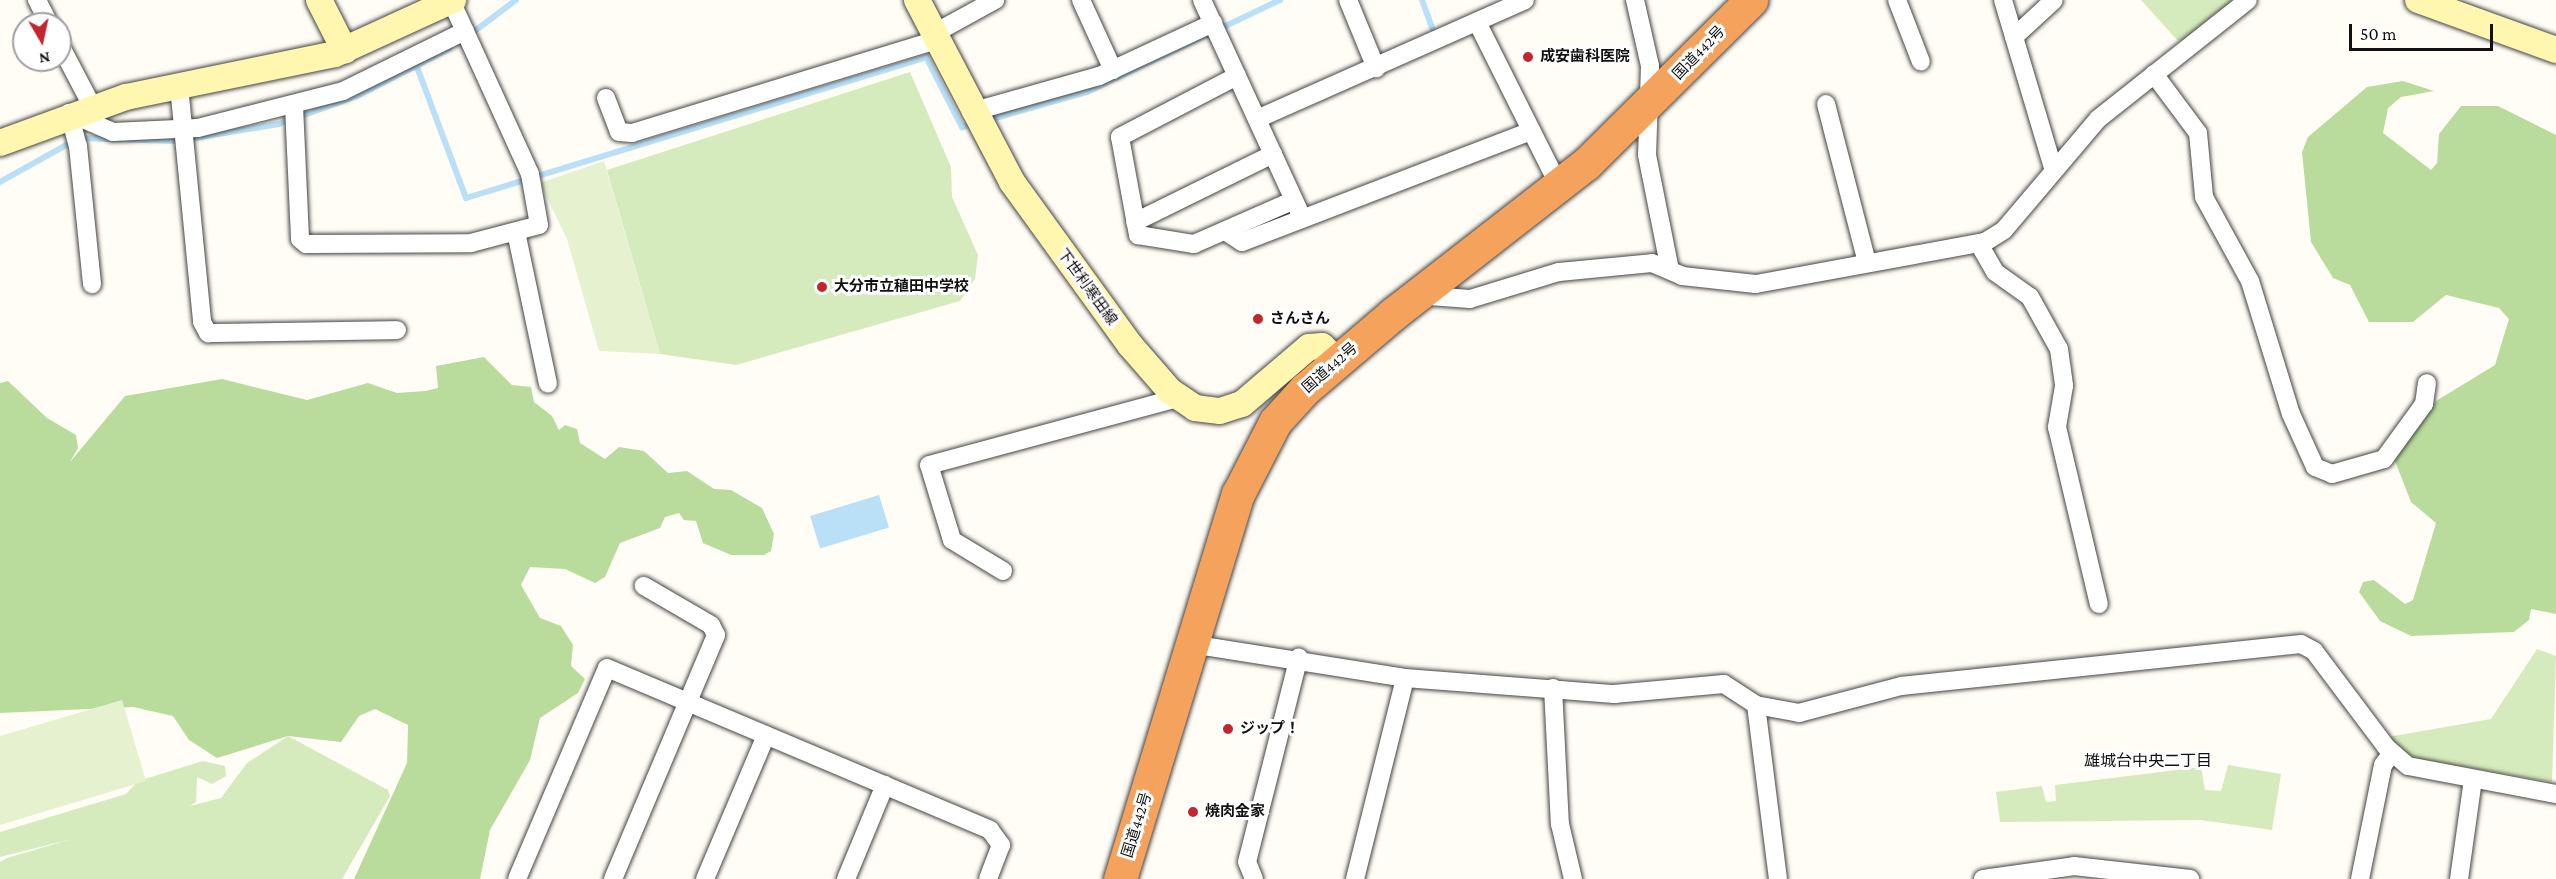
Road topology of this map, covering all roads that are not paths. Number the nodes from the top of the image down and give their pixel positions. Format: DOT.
graph roads {
  1 [pos="319,0"];
  2 [pos="917,0"];
  3 [pos="995,0"];
  4 [pos="1081,0"];
  5 [pos="1202,0"];
  6 [pos="1348,0"];
  7 [pos="1525,0"];
  8 [pos="1635,0"];
  9 [pos="1751,0"];
  10 [pos="1897,0"];
  11 [pos="2003,0"];
  12 [pos="2054,0"];
  13 [pos="2248,0"];
  14 [pos="2418,0"];
  15 [pos="452,1"];
  16 [pos="1477,22"];
  17 [pos="1213,24"];
  18 [pos="465,31"];
  19 [pos="935,37"];
  20 [pos="2014,37"];
  21 [pos="2556,50"];
  22 [pos="345,51"];
  23 [pos="1921,62"];
  24 [pos="1376,68"];
  25 [pos="1113,70"];
  26 [pos="66,72"];
  27 [pos="2154,74"];
  28 [pos="1238,76"];
  29 [pos="180,86"];
  30 [pos="606,98"];
  31 [pos="1826,104"];
  32 [pos="1648,105"];
  33 [pos="294,106"];
  34 [pos="971,112"];
  35 [pos="1257,119"];
  36 [pos="79,125"];
  37 [pos="1531,131"];
  38 [pos="184,137"];
  39 [pos="0,143"];
  40 [pos="1273,154"];
  41 [pos="2053,168"];
  42 [pos="1559,186"];
  43 [pos="1294,200"];
  44 [pos="1303,219"];
  45 [pos="1136,222"];
  46 [pos="1225,231"];
  47 [pos="516,232"];
  48 [pos="1979,244"];
  49 [pos="1867,263"];
  50 [pos="1670,270"];
  51 [pos="92,284"];
  52 [pos="1416,295"];
  53 [pos="397,330"];
  54 [pos="1337,361"];
  55 [pos="2427,383"];
  56 [pos="548,384"];
  57 [pos="1178,398"];
  58 [pos="1003,571"];
  59 [pos="644,586"];
  60 [pos="2099,604"];
  61 [pos="1191,644"];
  62 [pos="1299,657"];
  63 [pos="1405,678"];
  64 [pos="1553,688"];
  65 [pos="688,702"];
  66 [pos="1756,705"];
  67 [pos="766,735"];
  68 [pos="2392,753"];
  69 [pos="2473,780"];
  70 [pos="885,785"];
  71 [pos="2556,794"];
  72 [pos="517,879"];
  73 [pos="614,879"];
  74 [pos="705,879"];
  75 [pos="846,879"];
  76 [pos="988,879"];
  77 [pos="1120,879"];
  78 [pos="1254,879"];
  79 [pos="1355,879"];
  80 [pos="1574,879"];
  81 [pos="1778,879"];
  82 [pos="1983,879"];
  83 [pos="2190,879"];
  84 [pos="2360,879"];
  85 [pos="2459,879"];
  1 -- 22 [label="street"];
  2 -- 19 [label="street, 下世利寒田線"];
  3 -- 19 [label="street"];
  4 -- 25 [label="street"];
  5 -- 17 [label="street"];
  6 -- 24 [label="street"];
  7 -- 16 [label="street"];
  8 -- 32 [label="street"];
  9 -- 32 [label="highway, 国道442号"];
  10 -- 23 [label="street"];
  11 -- 20 [label="street"];
  12 -- 20 [label="street"];
  13 -- 27 [label="street"];
  14 -- 21 [label="street"];
  15 -- 18 [label="street"];
  15 -- 22 [label="street"];
  16 -- 24 [label="street"];
  16 -- 37 [label="street"];
  17 -- 25 [label="street"];
  17 -- 28 [label="street"];
  18 -- 33 [label="street"];
  18 -- 47 [label="street"];
  19 -- 30 [label="street"];
  19 -- 34 [label="street, 下世利寒田線"];
  20 -- 41 [label="street"];
  22 -- 29 [label="street"];
  24 -- 35 [label="street"];
  25 -- 34 [label="street"];
  26 -- 36 [label="street"];
  27 -- 41 [label="street"];
  27 -- 55 [label="street"];
  28 -- 35 [label="street"];
  28 -- 45 [label="street"];
  29 -- 36 [label="street"];
  29 -- 38 [label="street"];
  31 -- 49 [label="street"];
  32 -- 42 [label="highway, 国道442号"];
  32 -- 50 [label="street"];
  33 -- 38 [label="street"];
  33 -- 47 [label="street"];
  34 -- 57 [label="street, 下世利寒田線"];
  35 -- 40 [label="street"];
  36 -- 38 [label="street"];
  36 -- 39 [label="street"];
  36 -- 51 [label="street"];
  37 -- 42 [label="street"];
  37 -- 44 [label="street"];
  38 -- 53 [label="street"];
  40 -- 43 [label="street"];
  40 -- 45 [label="street"];
  41 -- 48 [label="street"];
  42 -- 52 [label="highway, 国道442号"];
  43 -- 44 [label="street"];
  43 -- 46 [label="street"];
  44 -- 46 [label="street"];
  45 -- 46 [label="street"];
  47 -- 56 [label="street"];
  48 -- 49 [label="street"];
  48 -- 60 [label="street"];
  49 -- 50 [label="street"];
  50 -- 52 [label="street"];
  52 -- 54 [label="highway, 国道442号"];
  54 -- 57 [label="street, 下世利寒田線"];
  54 -- 61 [label="highway, 国道442号"];
  57 -- 58 [label="street"];
  59 -- 65 [label="street"];
  61 -- 62 [label="street"];
  61 -- 77 [label="highway, 国道442号"];
  62 -- 63 [label="street"];
  62 -- 78 [label="street"];
  63 -- 64 [label="street"];
  63 -- 79 [label="street"];
  64 -- 66 [label="street"];
  64 -- 80 [label="street"];
  65 -- 67 [label="street"];
  65 -- 72 [label="street"];
  65 -- 73 [label="street"];
  66 -- 68 [label="street"];
  66 -- 81 [label="street"];
  67 -- 70 [label="street"];
  67 -- 74 [label="street"];
  68 -- 69 [label="street"];
  68 -- 84 [label="street"];
  69 -- 71 [label="street"];
  69 -- 85 [label="street"];
  70 -- 75 [label="street"];
  70 -- 76 [label="street"];
  82 -- 83 [label="street"];
}
